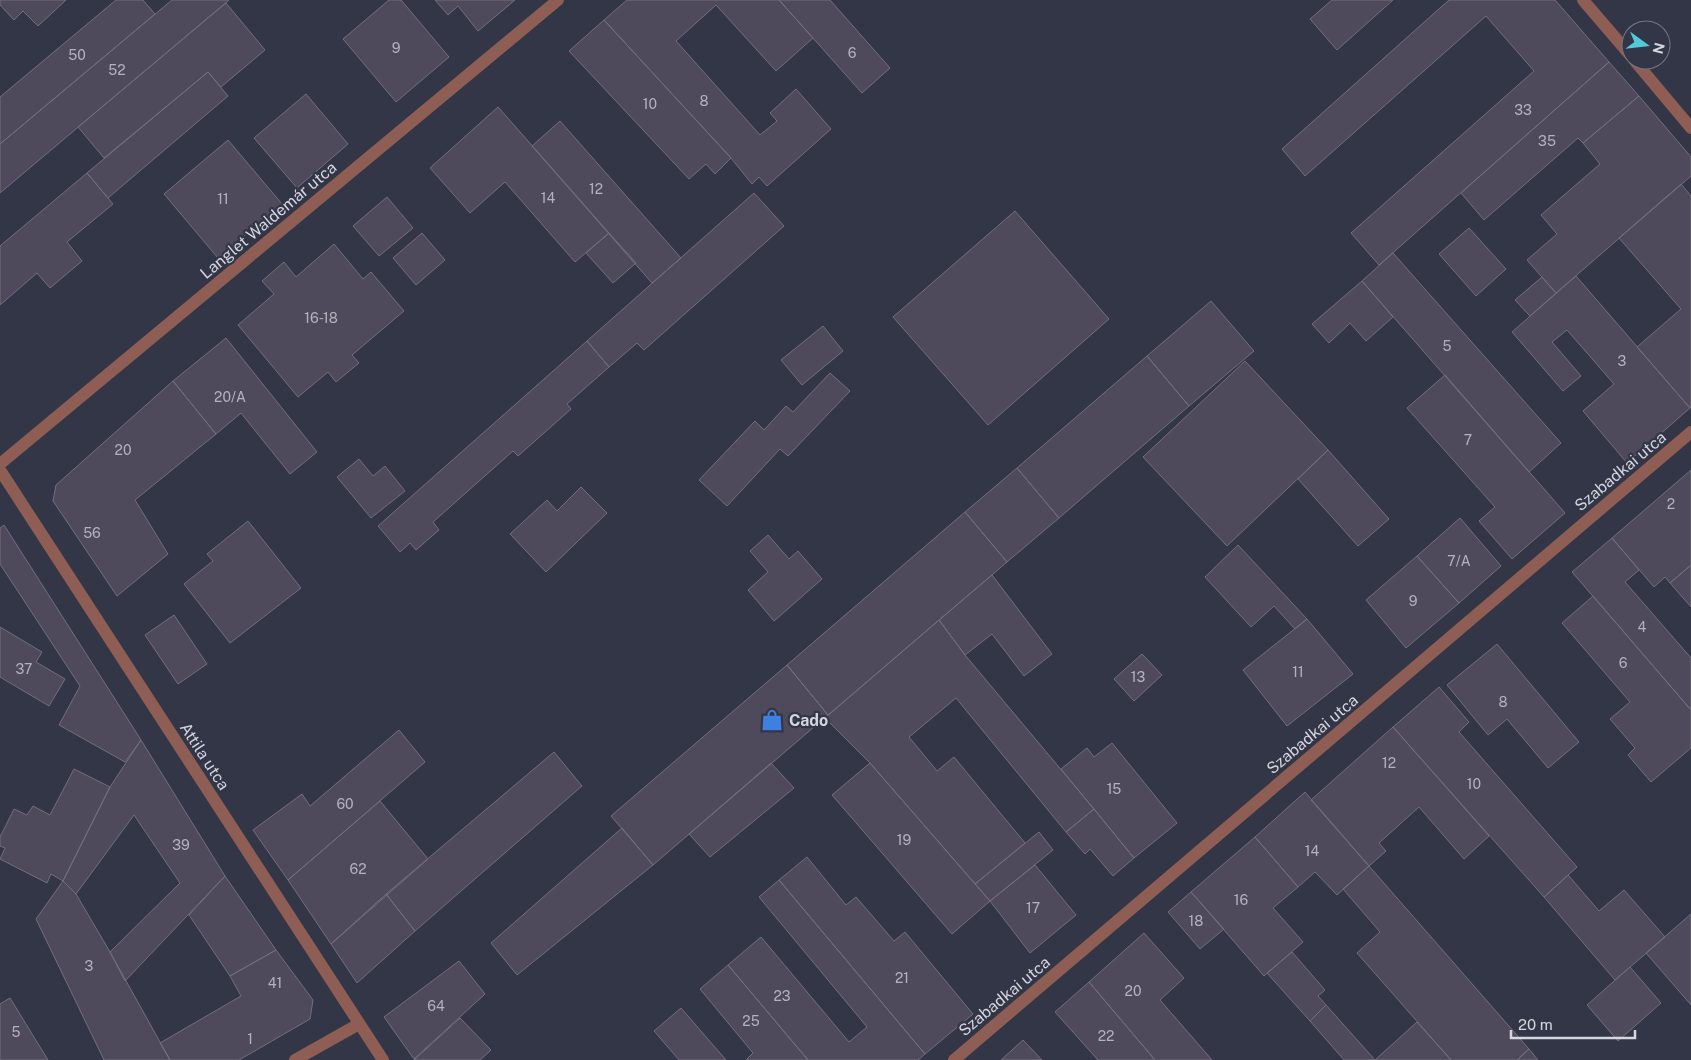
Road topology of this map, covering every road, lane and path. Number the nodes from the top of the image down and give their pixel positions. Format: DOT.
graph roads {
  1 [pos="558,0"];
  2 [pos="1584,0"];
  3 [pos="1621,44"];
  4 [pos="1642,70"];
  5 [pos="1691,128"];
  6 [pos="1691,432"];
  7 [pos="0,464"];
  8 [pos="0,470"];
  9 [pos="359,1024"];
  10 [pos="295,1060"];
  11 [pos="383,1060"];
  12 [pos="954,1060"];
  1 -- 7 [label="street, Langlet Waldemár utca"];
  2 -- 3 [label="street"];
  4 -- 5 [label="street"];
  6 -- 12 [label="street, Szabadkai utca"];
  8 -- 9 [label="street, Attila utca"];
  9 -- 10 [label="street"];
  9 -- 11 [label="street, Attila utca"];
}
